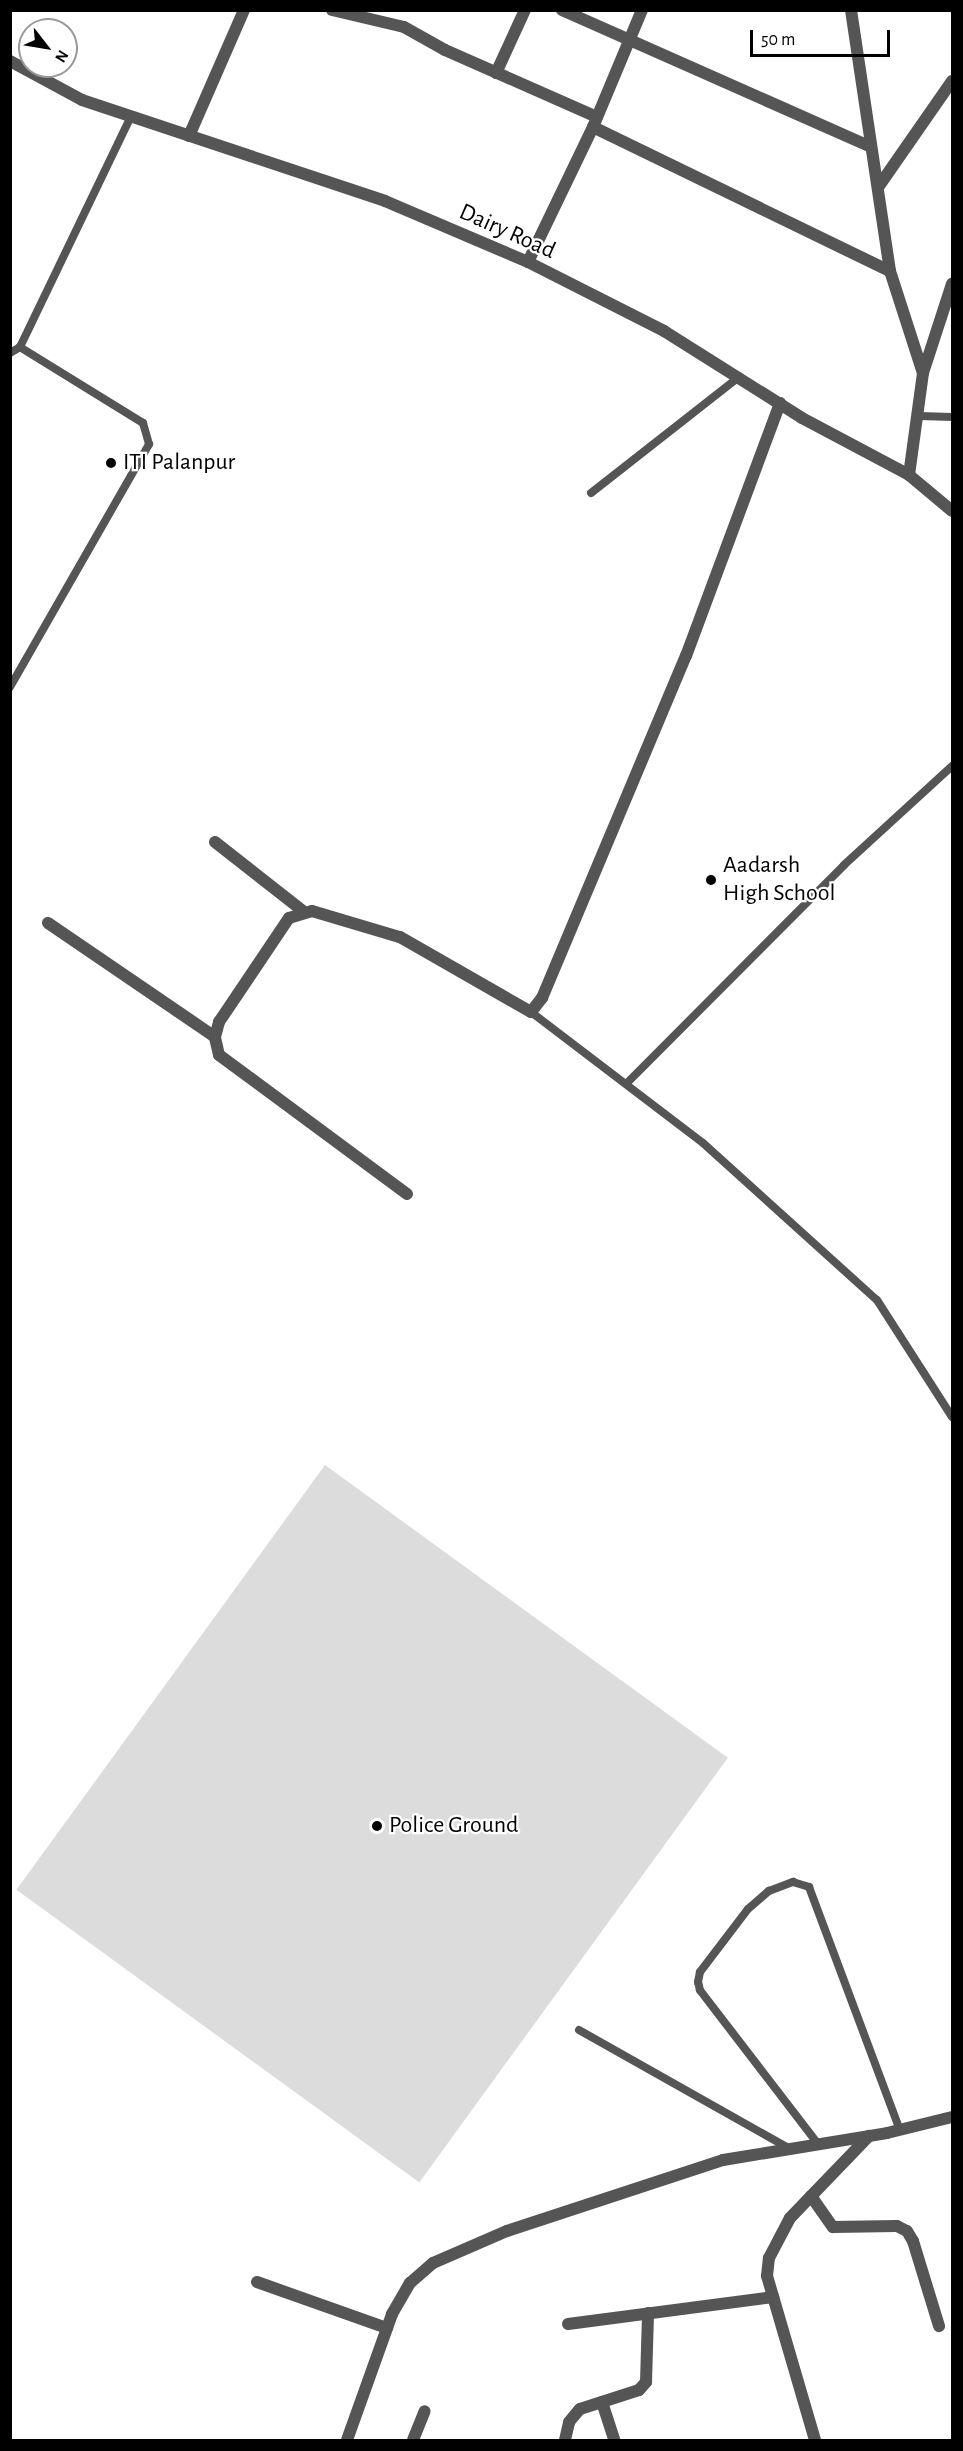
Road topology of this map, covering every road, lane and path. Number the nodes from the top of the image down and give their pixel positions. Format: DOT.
graph roads {
  1 [pos="244,10"];
  2 [pos="332,10"];
  3 [pos="525,10"];
  4 [pos="562,10"];
  5 [pos="642,10"];
  6 [pos="851,10"];
  7 [pos="629,41"];
  8 [pos="12,65"];
  9 [pos="496,73"];
  10 [pos="952,81"];
  11 [pos="131,116"];
  12 [pos="595,122"];
  13 [pos="189,136"];
  14 [pos="869,146"];
  15 [pos="879,186"];
  16 [pos="528,262"];
  17 [pos="890,272"];
  18 [pos="952,284"];
  19 [pos="20,347"];
  20 [pos="10,353"];
  21 [pos="923,373"];
  22 [pos="740,376"];
  23 [pos="780,404"];
  24 [pos="920,416"];
  25 [pos="952,417"];
  26 [pos="909,476"];
  27 [pos="591,493"];
  28 [pos="952,511"];
  29 [pos="10,687"];
  30 [pos="952,766"];
  31 [pos="215,842"];
  32 [pos="303,911"];
  33 [pos="48,923"];
  34 [pos="531,1012"];
  35 [pos="214,1037"];
  36 [pos="627,1083"];
  37 [pos="407,1194"];
  38 [pos="952,1418"];
  39 [pos="579,2030"];
  40 [pos="952,2117"];
  41 [pos="900,2130"];
  42 [pos="870,2136"];
  43 [pos="818,2144"];
  44 [pos="790,2149"];
  45 [pos="811,2196"];
  46 [pos="257,2282"];
  47 [pos="773,2297"];
  48 [pos="648,2313"];
  49 [pos="568,2324"];
  50 [pos="939,2325"];
  51 [pos="387,2328"];
  52 [pos="602,2402"];
  53 [pos="425,2411"];
  54 [pos="347,2440"];
  55 [pos="413,2440"];
  56 [pos="565,2440"];
  57 [pos="614,2440"];
  58 [pos="815,2440"];
  1 -- 13 [label="street"];
  2 -- 9 [label="street"];
  3 -- 9 [label="street"];
  4 -- 7 [label="street"];
  5 -- 7 [label="street"];
  6 -- 14 [label="street"];
  7 -- 12 [label="street"];
  7 -- 14 [label="street"];
  8 -- 11 [label="street, Dairy Road"];
  9 -- 12 [label="street"];
  10 -- 15 [label="street"];
  11 -- 13 [label="street, Dairy Road"];
  11 -- 19 [label="lane"];
  12 -- 16 [label="street"];
  12 -- 17 [label="street"];
  13 -- 16 [label="street, Dairy Road"];
  14 -- 15 [label="street"];
  15 -- 17 [label="street"];
  16 -- 22 [label="street, Dairy Road"];
  17 -- 21 [label="street"];
  18 -- 21 [label="street"];
  19 -- 20 [label="lane"];
  19 -- 29 [label="lane"];
  21 -- 24 [label="street"];
  22 -- 23 [label="street, Dairy Road"];
  22 -- 27 [label="lane"];
  23 -- 26 [label="street, Dairy Road"];
  23 -- 34 [label="street"];
  24 -- 25 [label="lane"];
  24 -- 26 [label="street"];
  26 -- 28 [label="street, Dairy Road"];
  30 -- 36 [label="lane"];
  31 -- 32 [label="street"];
  32 -- 34 [label="street"];
  32 -- 35 [label="street"];
  33 -- 35 [label="street"];
  34 -- 36 [label="lane"];
  35 -- 37 [label="street"];
  36 -- 38 [label="lane"];
  39 -- 44 [label="lane"];
  40 -- 41 [label="street"];
  41 -- 42 [label="street"];
  41 -- 43 [label="lane"];
  42 -- 43 [label="street"];
  42 -- 45 [label="street"];
  43 -- 44 [label="street"];
  44 -- 51 [label="street"];
  45 -- 47 [label="street"];
  45 -- 50 [label="street"];
  46 -- 51 [label="street"];
  47 -- 48 [label="street"];
  47 -- 58 [label="street"];
  48 -- 49 [label="street"];
  48 -- 52 [label="street"];
  51 -- 54 [label="street"];
  52 -- 56 [label="street"];
  52 -- 57 [label="street"];
  53 -- 55 [label="street"];
}
